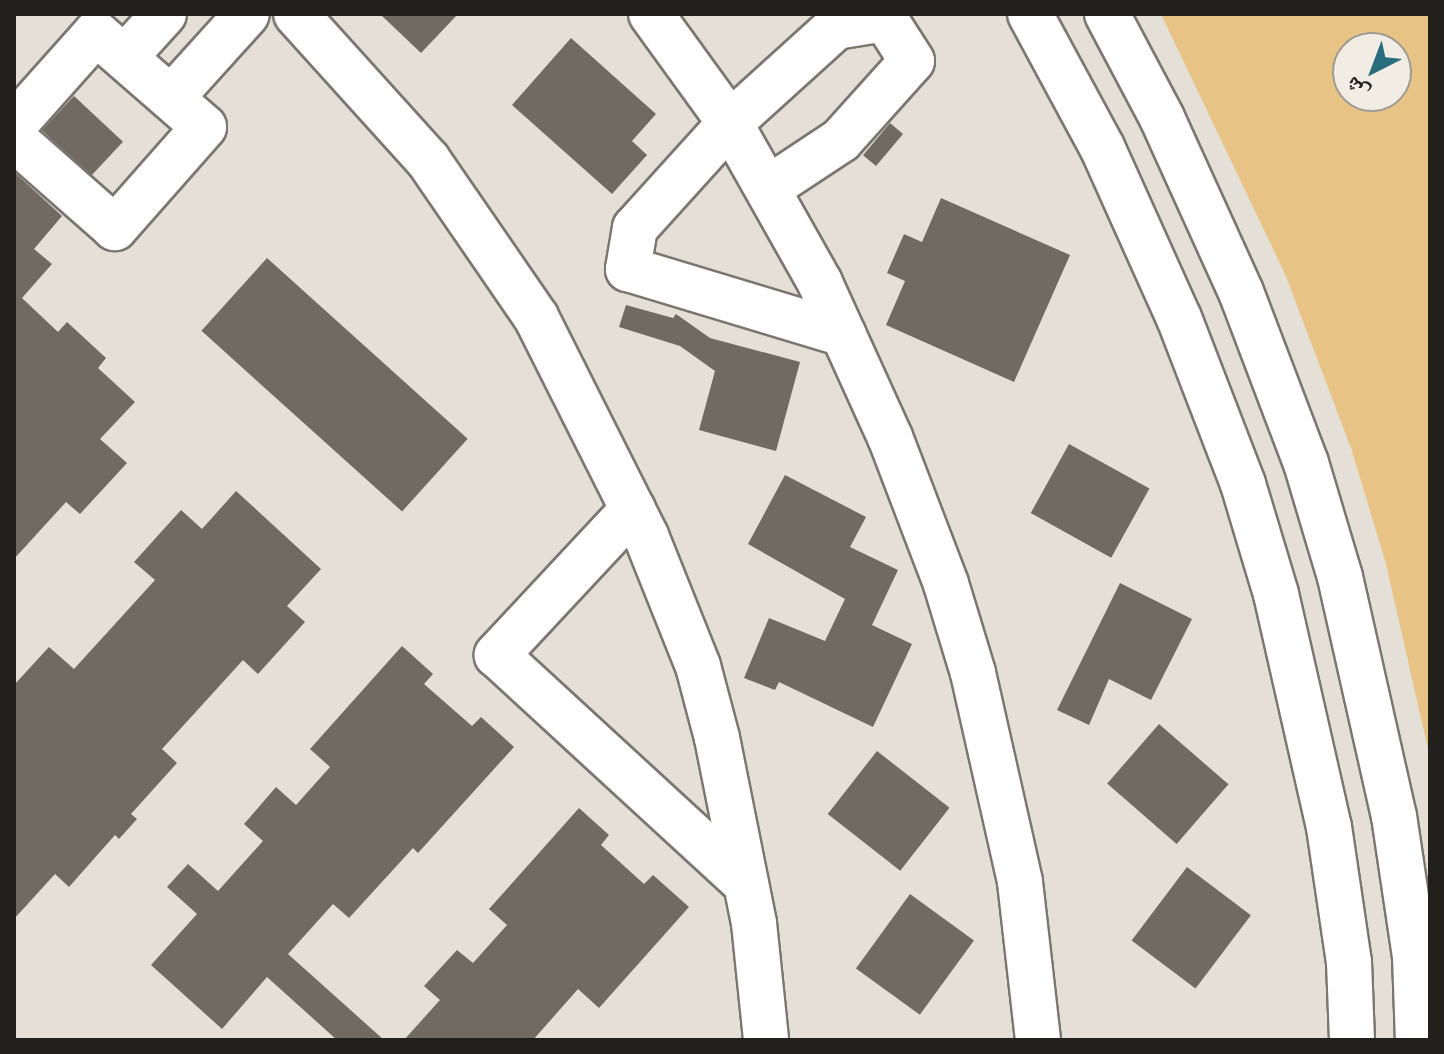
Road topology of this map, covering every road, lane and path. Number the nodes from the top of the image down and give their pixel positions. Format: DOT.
graph roads {
  1 [pos="164,14"];
  2 [pos="247,14"];
  3 [pos="296,14"];
  4 [pos="651,14"];
  5 [pos="1030,14"];
  6 [pos="1107,14"];
  7 [pos="125,57"];
  8 [pos="171,98"];
  9 [pos="730,123"];
  10 [pos="14,125"];
  11 [pos="14,139"];
  12 [pos="770,187"];
  13 [pos="843,334"];
  14 [pos="633,509"];
  15 [pos="732,814"];
  16 [pos="679,822"];
  17 [pos="746,884"];
  18 [pos="766,1040"];
  19 [pos="1038,1040"];
  20 [pos="1352,1040"];
  21 [pos="1418,1040"];
  1 -- 7 [label="street"];
  2 -- 8 [label="street"];
  3 -- 14 [label="street"];
  4 -- 9 [label="street"];
  5 -- 20 [label="street"];
  6 -- 21 [label="street"];
  7 -- 8 [label="street"];
  7 -- 10 [label="street"];
  8 -- 11 [label="street"];
  9 -- 12 [label="street"];
  9 -- 12 [label="street"];
  9 -- 13 [label="street"];
  12 -- 13 [label="street"];
  13 -- 19 [label="street"];
  14 -- 15 [label="street"];
  14 -- 16 [label="street"];
  15 -- 16 [label="street"];
  15 -- 17 [label="street"];
  16 -- 17 [label="street"];
  17 -- 18 [label="street"];
}
